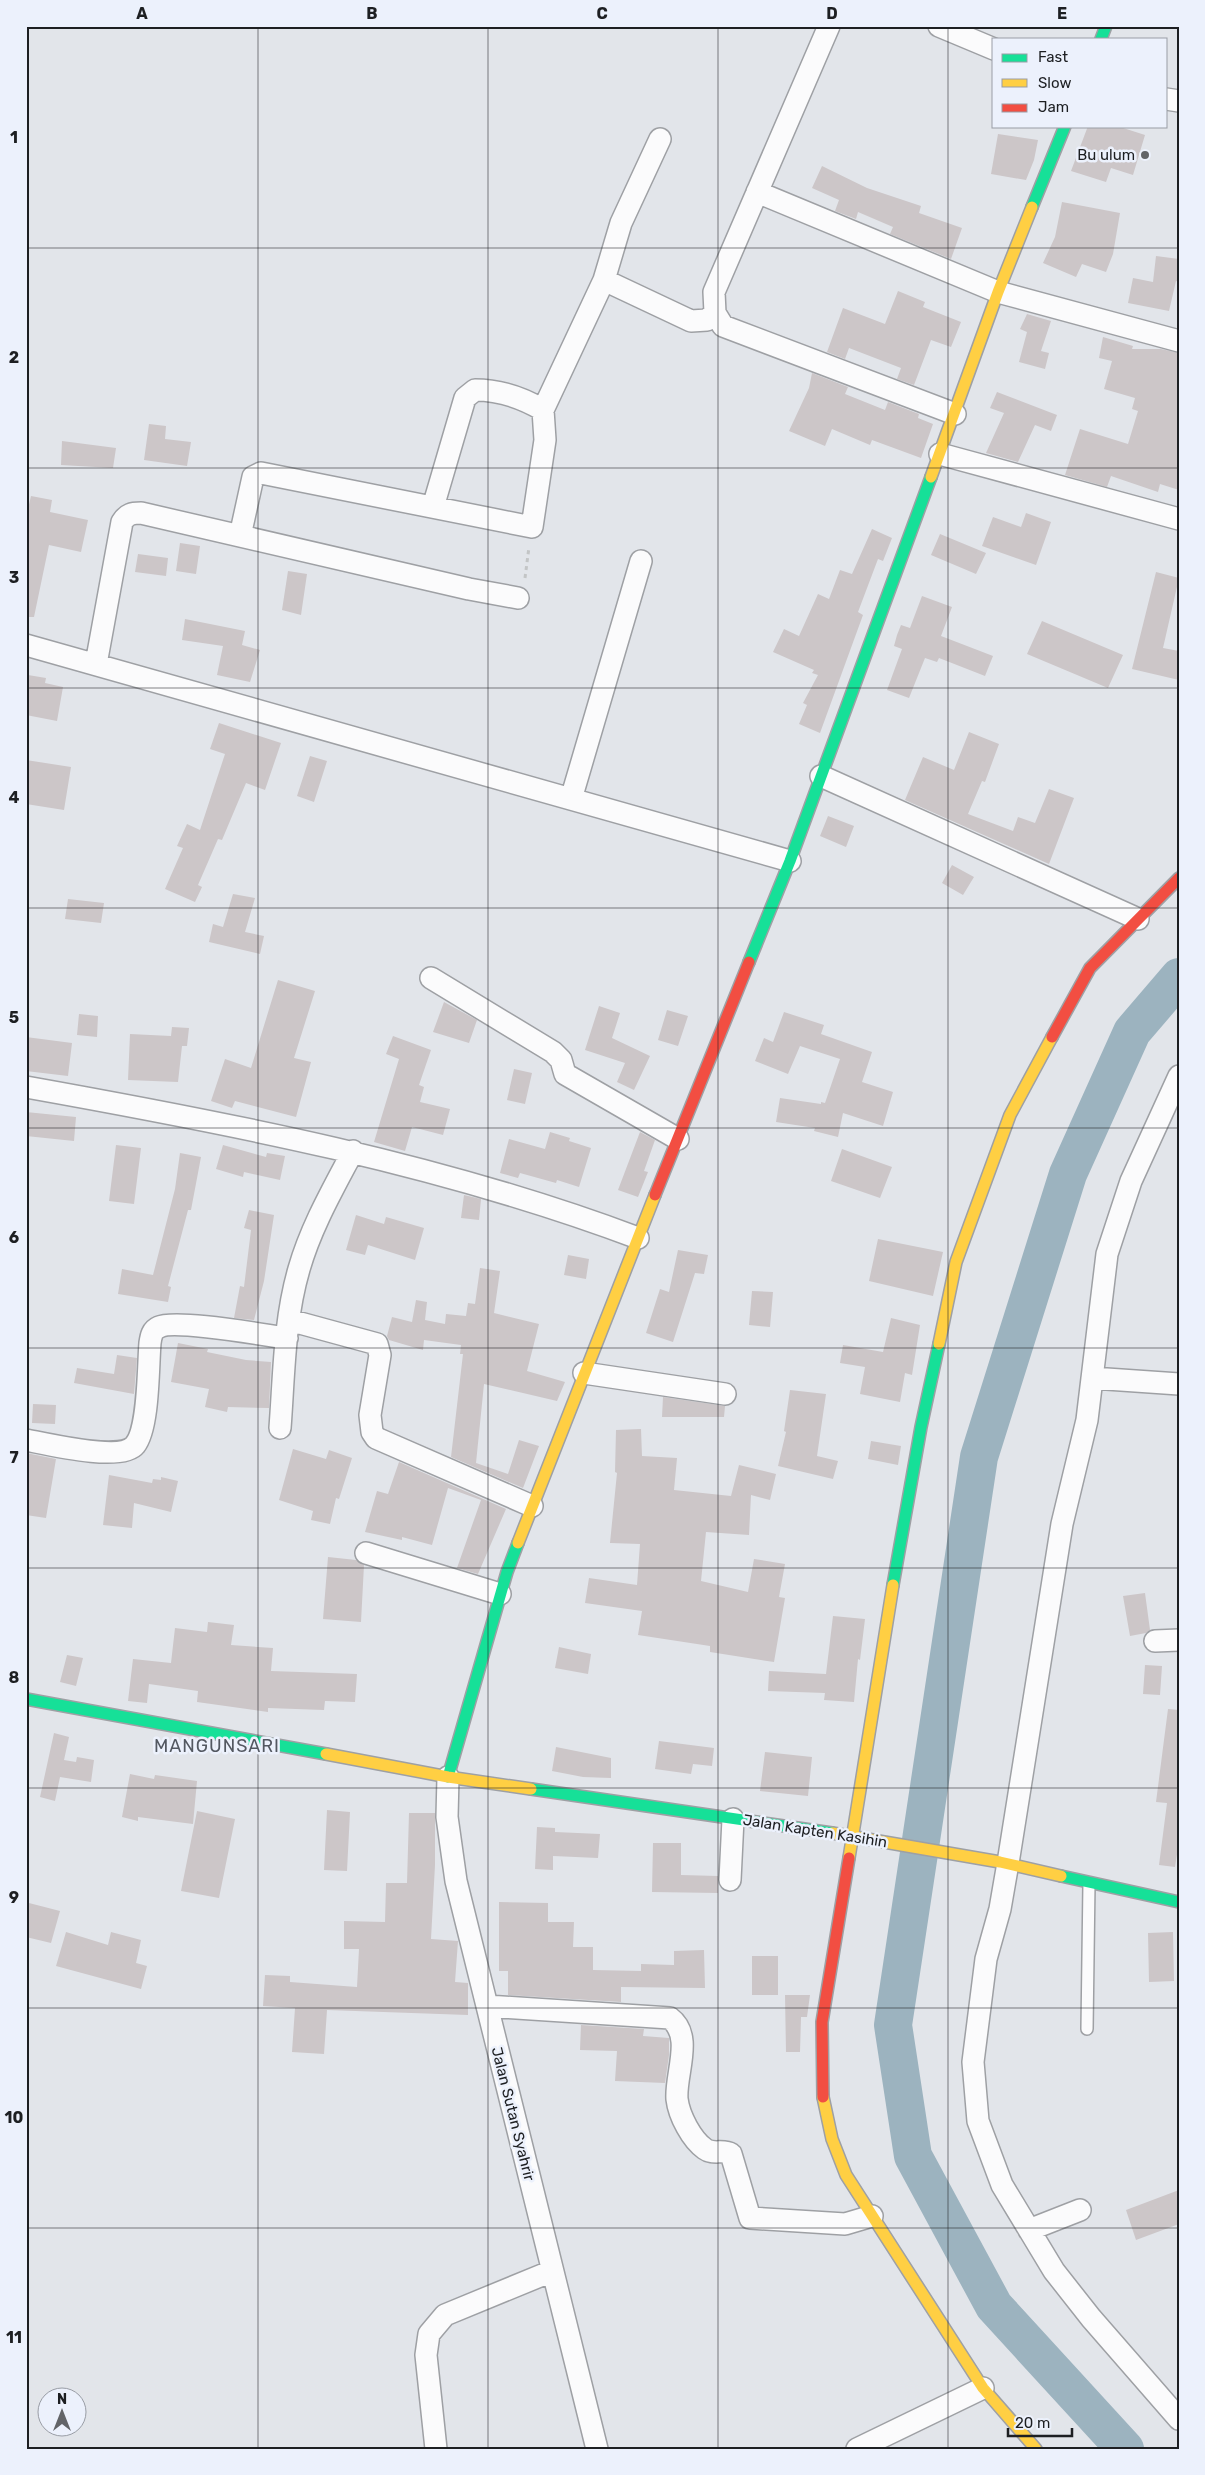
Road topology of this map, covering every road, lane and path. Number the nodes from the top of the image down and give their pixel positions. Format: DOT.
graph roads {
  1 [pos="829,26"];
  2 [pos="939,26"];
  3 [pos="1106,26"];
  4 [pos="1101,38"];
  5 [pos="992,48"];
  6 [pos="1064,128"];
  7 [pos="660,139"];
  8 [pos="757,192"];
  9 [pos="604,280"];
  10 [pos="998,292"];
  11 [pos="715,313"];
  12 [pos="1179,341"];
  13 [pos="543,410"];
  14 [pos="955,414"];
  15 [pos="940,454"];
  16 [pos="433,507"];
  17 [pos="1179,519"];
  18 [pos="532,527"];
  19 [pos="240,536"];
  20 [pos="641,561"];
  21 [pos="518,598"];
  22 [pos="26,645"];
  23 [pos="96,664"];
  24 [pos="822,776"];
  25 [pos="571,799"];
  26 [pos="790,861"];
  27 [pos="1179,878"];
  28 [pos="1138,919"];
  29 [pos="431,978"];
  30 [pos="1179,1076"];
  31 [pos="26,1087"];
  32 [pos="678,1138"];
  33 [pos="353,1151"];
  34 [pos="638,1238"];
  35 [pos="288,1329"];
  36 [pos="584,1373"];
  37 [pos="1092,1378"];
  38 [pos="1179,1384"];
  39 [pos="725,1394"];
  40 [pos="280,1428"];
  41 [pos="26,1440"];
  42 [pos="532,1506"];
  43 [pos="366,1553"];
  44 [pos="500,1594"];
  45 [pos="1179,1640"];
  46 [pos="1155,1641"];
  47 [pos="26,1699"];
  48 [pos="448,1777"];
  49 [pos="733,1818"];
  50 [pos="853,1837"];
  51 [pos="1004,1862"];
  52 [pos="730,1880"];
  53 [pos="1089,1883"];
  54 [pos="1179,1902"];
  55 [pos="487,2006"];
  56 [pos="1087,2029"];
  57 [pos="1080,2210"];
  58 [pos="872,2216"];
  59 [pos="1029,2230"];
  60 [pos="552,2270"];
  61 [pos="983,2388"];
  62 [pos="1179,2419"];
  63 [pos="436,2449"];
  64 [pos="597,2449"];
  65 [pos="857,2449"];
  66 [pos="1036,2449"];
  1 -- 8 [label="street"];
  2 -- 5 [label="street"];
  3 -- 4 [label="street"];
  6 -- 10 [label="street"];
  7 -- 9 [label="street"];
  8 -- 10 [label="street"];
  8 -- 11 [label="street"];
  9 -- 11 [label="street"];
  9 -- 13 [label="street"];
  10 -- 12 [label="street"];
  10 -- 14 [label="street"];
  11 -- 14 [label="street"];
  13 -- 16 [label="street"];
  13 -- 18 [label="street"];
  14 -- 15 [label="street"];
  15 -- 17 [label="street"];
  15 -- 24 [label="street"];
  16 -- 18 [label="street"];
  16 -- 19 [label="street"];
  18 -- 21 [label="path"];
  19 -- 21 [label="street"];
  19 -- 23 [label="street"];
  20 -- 25 [label="street"];
  22 -- 23 [label="street"];
  23 -- 25 [label="street"];
  24 -- 26 [label="street"];
  24 -- 28 [label="street"];
  25 -- 26 [label="street"];
  26 -- 32 [label="street"];
  27 -- 28 [label="street"];
  28 -- 50 [label="street"];
  29 -- 32 [label="street"];
  30 -- 37 [label="street"];
  31 -- 33 [label="street"];
  32 -- 34 [label="street"];
  33 -- 34 [label="street"];
  33 -- 35 [label="street"];
  34 -- 36 [label="street"];
  35 -- 40 [label="street"];
  35 -- 41 [label="street"];
  35 -- 42 [label="street"];
  36 -- 39 [label="street"];
  36 -- 42 [label="street"];
  37 -- 38 [label="street"];
  37 -- 51 [label="street"];
  42 -- 44 [label="street"];
  43 -- 44 [label="street"];
  44 -- 48 [label="street"];
  45 -- 46 [label="street"];
  47 -- 48 [label="street, Jalan Kapten Kasihin"];
  48 -- 49 [label="street, Jalan Kapten Kasihin"];
  48 -- 55 [label="street, Jalan Sutan Syahrir"];
  49 -- 50 [label="street, Jalan Kapten Kasihin"];
  49 -- 52 [label="street"];
  50 -- 51 [label="street, Jalan Kapten Kasihin"];
  50 -- 58 [label="street"];
  51 -- 53 [label="street, Jalan Kapten Kasihin"];
  51 -- 59 [label="street"];
  53 -- 54 [label="street, Jalan Kapten Kasihin"];
  53 -- 56 [label="lane"];
  55 -- 58 [label="street"];
  55 -- 60 [label="street, Jalan Sutan Syahrir"];
  57 -- 59 [label="street"];
  58 -- 61 [label="street"];
  59 -- 62 [label="street"];
  60 -- 63 [label="street"];
  60 -- 64 [label="street, Jalan Sutan Syahrir"];
  61 -- 65 [label="street"];
  61 -- 66 [label="street"];
}
